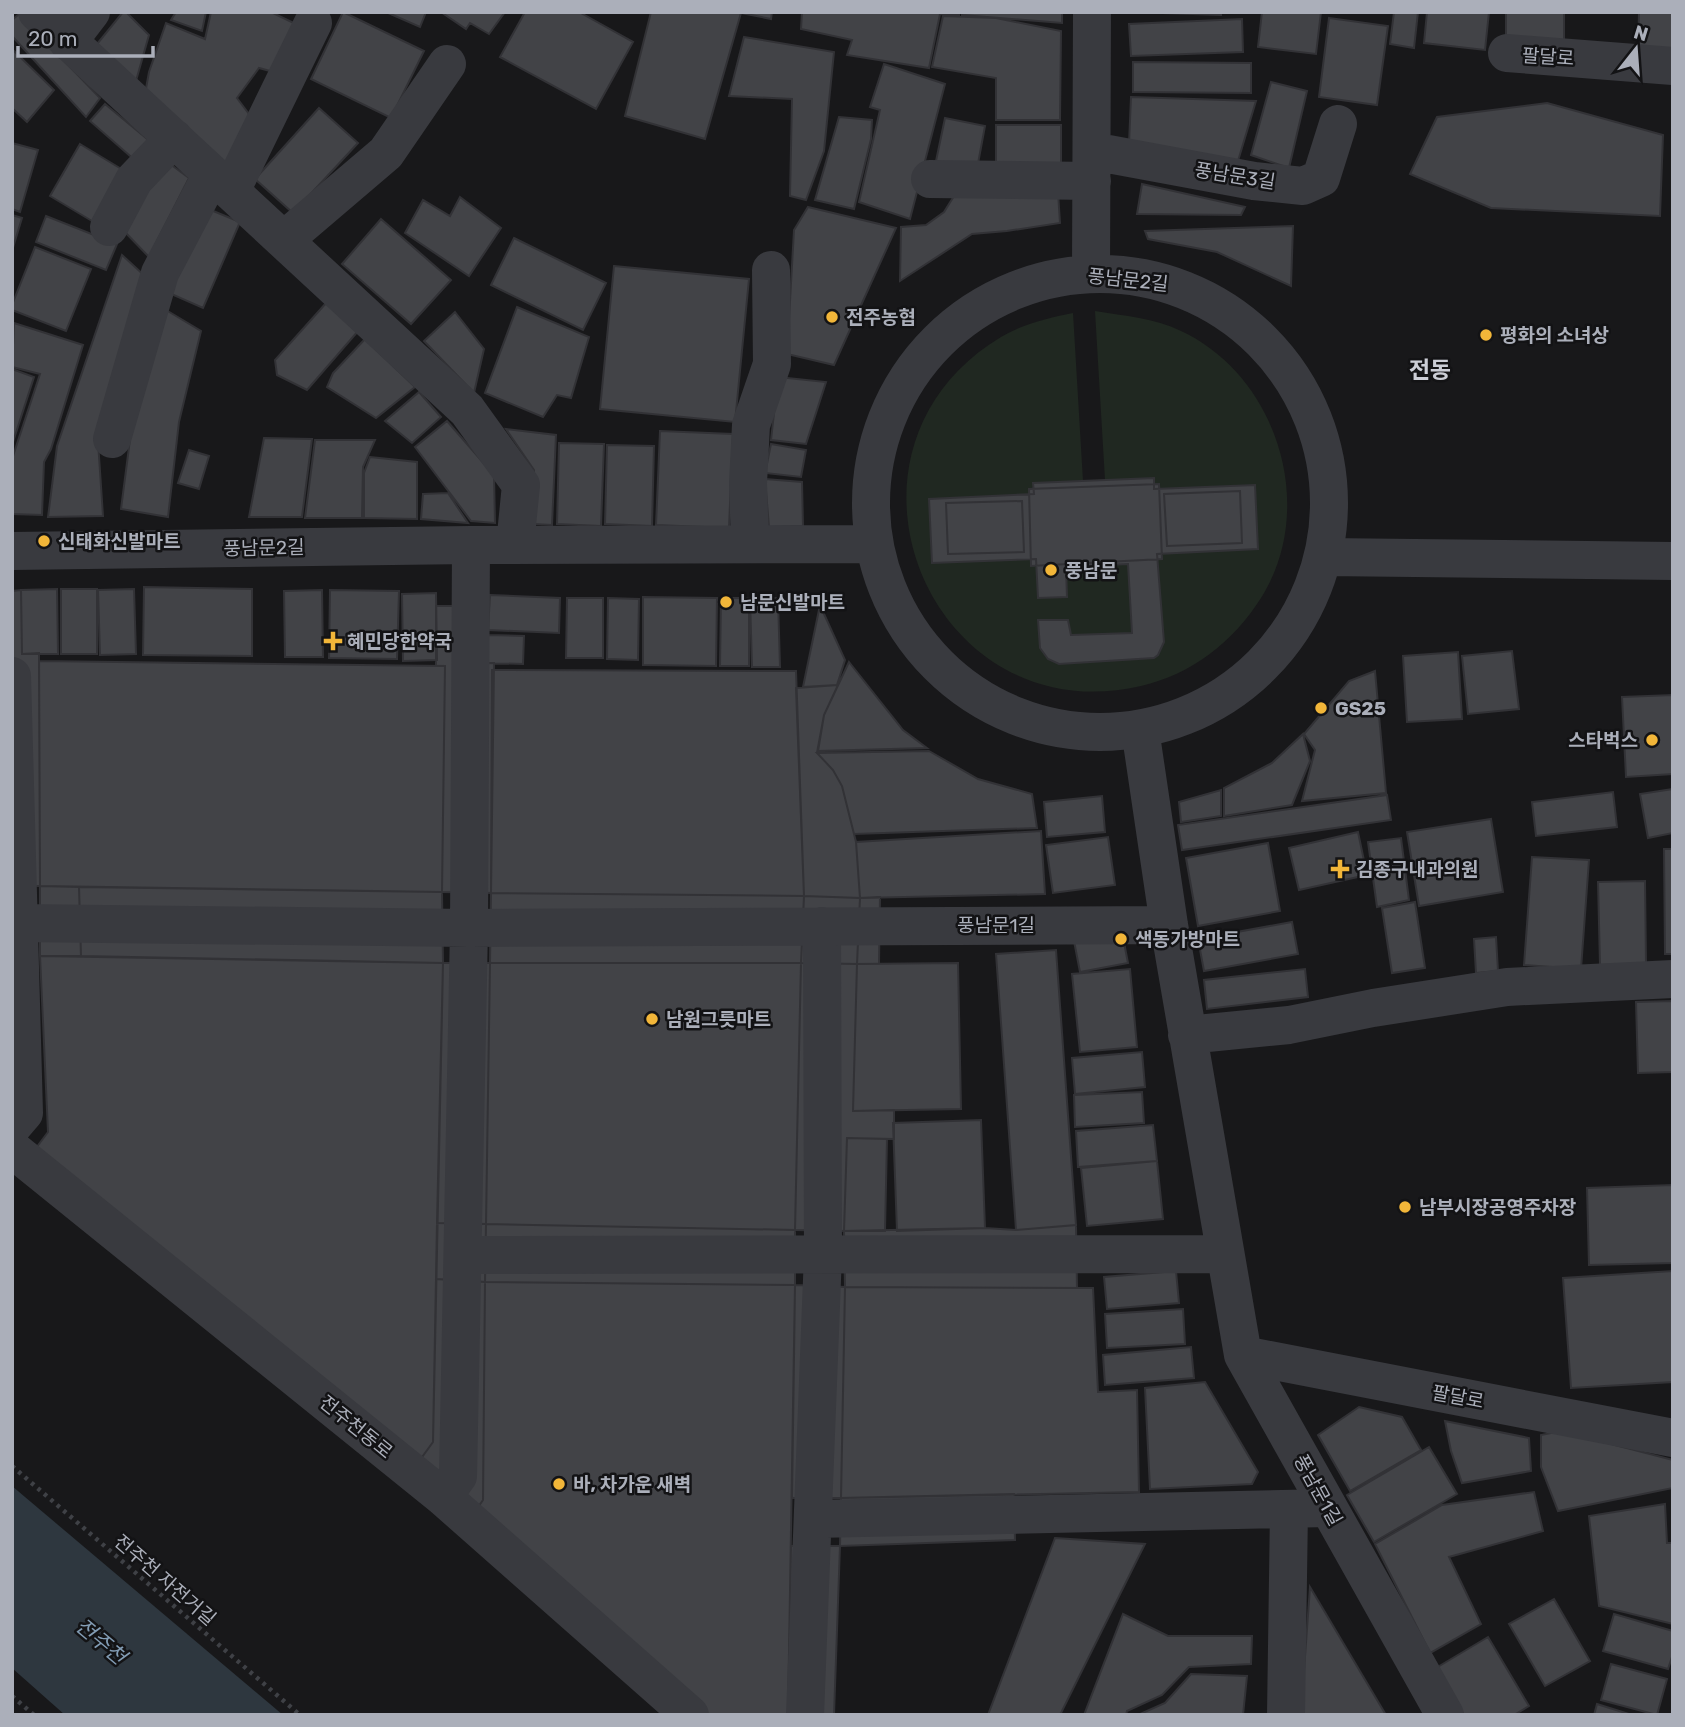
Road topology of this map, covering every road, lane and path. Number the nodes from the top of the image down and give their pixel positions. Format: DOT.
graph roads {
  1 [pos="37,12"];
  2 [pos="91,12"];
  3 [pos="1092,12"];
  4 [pos="313,23"];
  5 [pos="68,42"];
  6 [pos="1507,54"];
  7 [pos="447,64"];
  8 [pos="1673,66"];
  9 [pos="1338,124"];
  10 [pos="174,138"];
  11 [pos="1092,166"];
  12 [pos="930,179"];
  13 [pos="222,182"];
  14 [pos="109,227"];
  15 [pos="284,240"];
  16 [pos="771,270"];
  17 [pos="1091,272"];
  18 [pos="112,439"];
  19 [pos="751,544"];
  20 [pos="872,544"];
  21 [pos="471,545"];
  22 [pos="515,545"];
  23 [pos="12,551"];
  24 [pos="1325,557"];
  25 [pos="1673,561"];
  26 [pos="12,676"];
  27 [pos="1140,729"];
  28 [pos="19,923"];
  29 [pos="1169,925"];
  30 [pos="822,926"];
  31 [pos="468,928"];
  32 [pos="1673,979"];
  33 [pos="1188,1035"];
  34 [pos="12,1127"];
  35 [pos="12,1149"];
  36 [pos="823,1254"];
  37 [pos="1225,1254"];
  38 [pos="464,1255"];
  39 [pos="1243,1355"];
  40 [pos="1673,1438"];
  41 [pos="12,1466"];
  42 [pos="443,1497"];
  43 [pos="1328,1508"];
  44 [pos="1289,1509"];
  45 [pos="814,1519"];
  46 [pos="12,1696"];
  47 [pos="34,1715"];
  48 [pos="300,1715"];
  49 [pos="690,1715"];
  50 [pos="805,1715"];
  51 [pos="1286,1715"];
  52 [pos="1445,1715"];
  1 -- 5 [label="street"];
  2 -- 5 [label="street"];
  3 -- 11 [label="street"];
  4 -- 13 [label="street"];
  5 -- 10 [label="street"];
  6 -- 8 [label="street, 팔달로"];
  7 -- 15 [label="street"];
  9 -- 11 [label="street, 풍남문3길"];
  10 -- 13 [label="street"];
  10 -- 14 [label="street"];
  11 -- 12 [label="street, 풍남문3길"];
  11 -- 17 [label="street"];
  13 -- 15 [label="street"];
  13 -- 18 [label="street"];
  15 -- 22 [label="street"];
  16 -- 19 [label="street"];
  17 -- 20 [label="street, 풍남문2길"];
  17 -- 24 [label="street, 풍남문2길"];
  19 -- 20 [label="street, 풍남문2길"];
  19 -- 22 [label="street, 풍남문2길"];
  20 -- 27 [label="street, 풍남문2길"];
  21 -- 22 [label="street, 풍남문2길"];
  21 -- 23 [label="street, 풍남문2길"];
  21 -- 31 [label="street"];
  24 -- 25 [label="street"];
  24 -- 27 [label="street, 풍남문2길"];
  26 -- 28 [label="street"];
  27 -- 29 [label="street, 풍남문1길"];
  28 -- 31 [label="street, 풍남문1길"];
  28 -- 34 [label="street"];
  29 -- 30 [label="street, 풍남문1길"];
  29 -- 33 [label="street, 풍남문1길"];
  30 -- 31 [label="street, 풍남문1길"];
  30 -- 36 [label="street"];
  31 -- 38 [label="street"];
  32 -- 33 [label="street"];
  33 -- 37 [label="street, 풍남문1길"];
  35 -- 42 [label="street, 전주천동로"];
  36 -- 37 [label="street"];
  36 -- 38 [label="street"];
  36 -- 45 [label="street"];
  37 -- 39 [label="street, 풍남문1길"];
  38 -- 42 [label="street"];
  39 -- 40 [label="street, 팔달로"];
  39 -- 43 [label="street, 풍남문1길"];
  41 -- 48 [label="path, 전주천 자전거길"];
  42 -- 49 [label="street, 전주천동로"];
  43 -- 44 [label="street"];
  43 -- 52 [label="street, 풍남문1길"];
  44 -- 45 [label="street"];
  44 -- 51 [label="street"];
  45 -- 50 [label="street"];
  46 -- 47 [label="path"];
}
